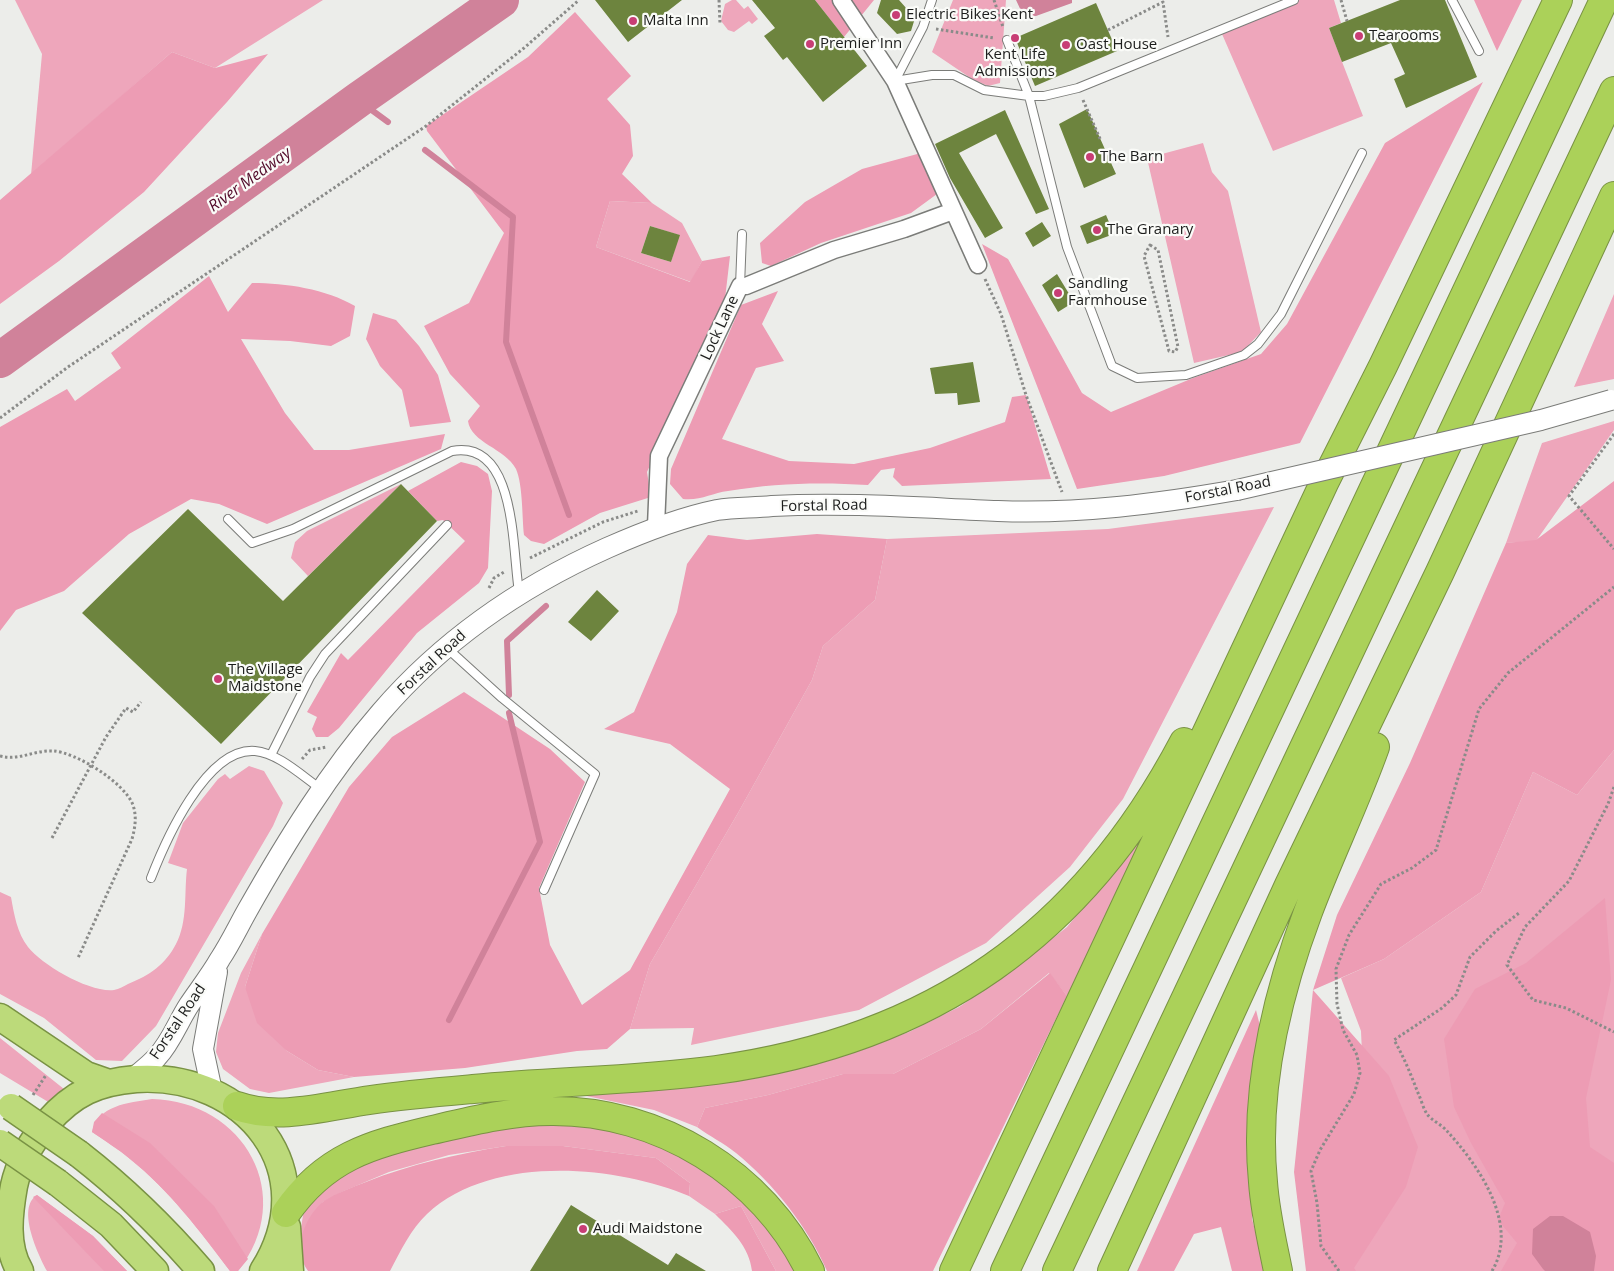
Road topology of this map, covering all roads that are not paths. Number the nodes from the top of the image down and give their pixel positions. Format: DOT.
graph roads {
  1 [pos="841,0"];
  2 [pos="932,0"];
  3 [pos="1294,0"];
  4 [pos="1452,0"];
  5 [pos="1558,0"];
  6 [pos="1604,0"];
  7 [pos="1007,40"];
  8 [pos="1479,51"];
  9 [pos="895,81"];
  10 [pos="1614,91"];
  11 [pos="1029,96"];
  12 [pos="1362,153"];
  13 [pos="1614,196"];
  14 [pos="953,211"];
  15 [pos="742,234"];
  16 [pos="978,265"];
  17 [pos="740,286"];
  18 [pos="1612,400"];
  19 [pos="1324,484"];
  20 [pos="228,519"];
  21 [pos="447,525"];
  22 [pos="656,526"];
  23 [pos="1440,572"];
  24 [pos="519,594"];
  25 [pos="446,646"];
  26 [pos="271,755"];
  27 [pos="322,790"];
  28 [pos="151,878"];
  29 [pos="544,890"];
  30 [pos="220,960"];
  31 [pos="0,1017"];
  32 [pos="118,1081"];
  33 [pos="212,1091"];
  34 [pos="5,1104"];
  35 [pos="237,1106"];
  36 [pos="0,1142"];
  37 [pos="286,1214"];
  38 [pos="13,1257"];
  39 [pos="200,1270"];
  40 [pos="155,1271"];
  41 [pos="263,1271"];
  42 [pos="290,1271"];
  43 [pos="810,1271"];
  44 [pos="954,1271"];
  45 [pos="1005,1271"];
  46 [pos="1057,1271"];
  47 [pos="1112,1271"];
  48 [pos="1278,1271"];
  1 -- 9 [label="street"];
  2 -- 9 [label="lane"];
  3 -- 11 [label="lane"];
  4 -- 8 [label="lane"];
  5 -- 19 [label="highway"];
  6 -- 45 [label="highway"];
  7 -- 11 [label="lane"];
  9 -- 11 [label="lane"];
  9 -- 14 [label="street"];
  10 -- 46 [label="highway"];
  11 -- 12 [label="lane"];
  13 -- 23 [label="highway"];
  14 -- 16 [label="street"];
  14 -- 17 [label="street, Lock Lane"];
  15 -- 17 [label="lane"];
  17 -- 22 [label="street, Lock Lane"];
  18 -- 22 [label="street, Forstal Road, bridge"];
  19 -- 35 [label="highway"];
  19 -- 44 [label="highway"];
  20 -- 24 [label="lane"];
  21 -- 26 [label="lane"];
  22 -- 24 [label="street, Forstal Road"];
  23 -- 47 [label="highway"];
  23 -- 48 [label="highway"];
  24 -- 25 [label="street, Forstal Road"];
  25 -- 27 [label="street, Forstal Road"];
  25 -- 29 [label="lane"];
  26 -- 27 [label="lane"];
  26 -- 28 [label="lane"];
  27 -- 30 [label="street, Forstal Road"];
  30 -- 32 [label="street, Forstal Road"];
  30 -- 33 [label="street, Forstal Road"];
  31 -- 32 [label="highway"];
  32 -- 33 [label="highway"];
  32 -- 38 [label="highway"];
  33 -- 35 [label="highway"];
  34 -- 39 [label="highway, bridge"];
  35 -- 37 [label="highway"];
  36 -- 40 [label="highway, bridge"];
  37 -- 41 [label="highway"];
  37 -- 42 [label="highway"];
  37 -- 43 [label="highway"];
}
